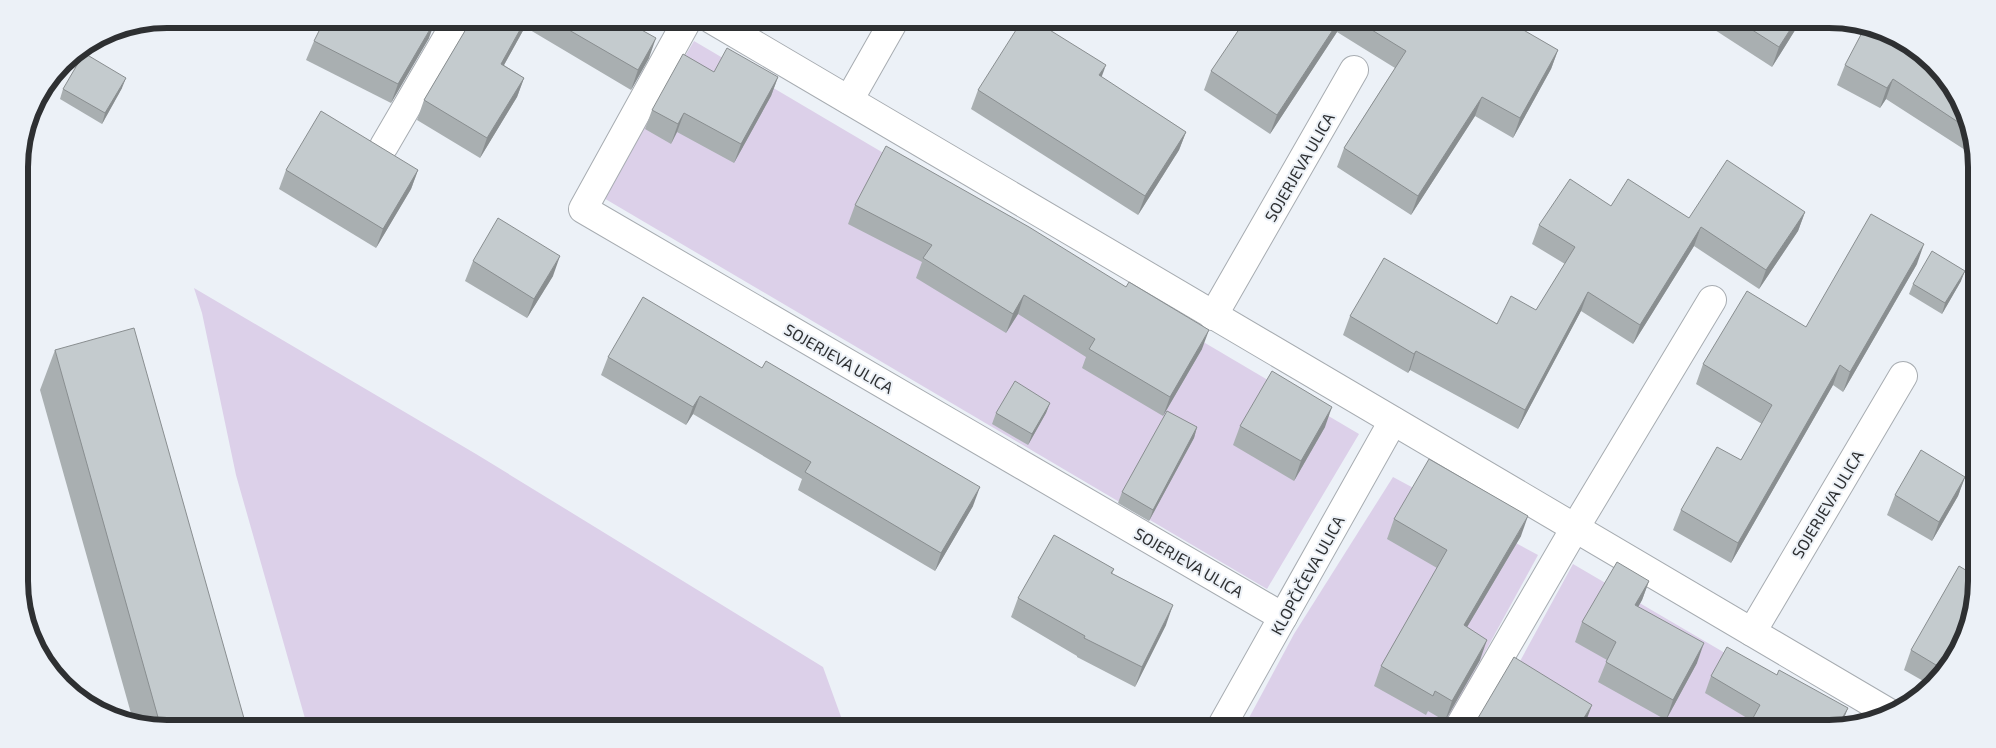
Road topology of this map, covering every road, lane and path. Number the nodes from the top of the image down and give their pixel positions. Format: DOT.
graph roads {
  1 [pos="453,28"];
  2 [pos="683,28"];
  3 [pos="726,28"];
  4 [pos="890,28"];
  5 [pos="1354,70"];
  6 [pos="849,100"];
  7 [pos="384,146"];
  8 [pos="1712,300"];
  9 [pos="1214,316"];
  10 [pos="1903,376"];
  11 [pos="1393,421"];
  12 [pos="1575,528"];
  13 [pos="1283,617"];
  14 [pos="1752,632"];
  15 [pos="1884,710"];
  16 [pos="1225,720"];
  17 [pos="1463,720"];
  1 -- 7 [label="street"];
  2 -- 13 [label="street, SOJERJEVA ULICA"];
  3 -- 6 [label="street"];
  4 -- 6 [label="street"];
  5 -- 9 [label="street, SOJERJEVA ULICA"];
  6 -- 9 [label="street"];
  8 -- 12 [label="street"];
  9 -- 11 [label="street"];
  10 -- 14 [label="street, SOJERJEVA ULICA"];
  11 -- 12 [label="street"];
  11 -- 13 [label="street, KLOPČIČEVA ULICA"];
  12 -- 14 [label="street"];
  12 -- 17 [label="street"];
  13 -- 16 [label="street, KLOPČIČEVA ULICA"];
  14 -- 15 [label="street"];
}
